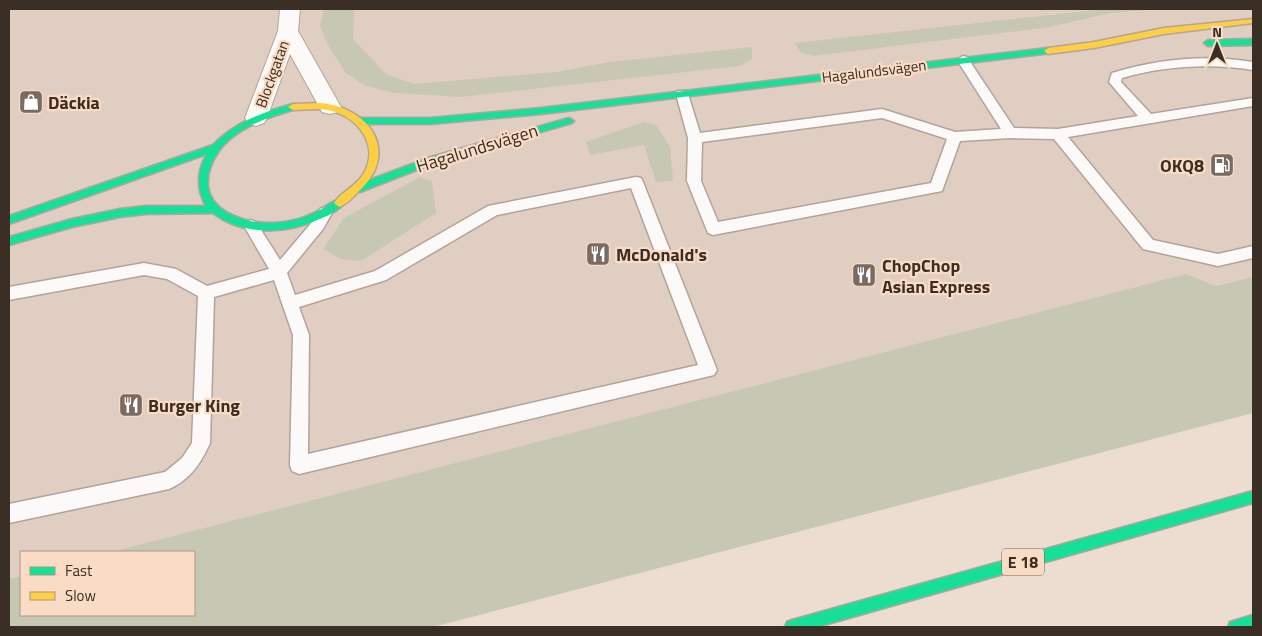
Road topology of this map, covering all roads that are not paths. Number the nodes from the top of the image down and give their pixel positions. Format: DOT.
graph roads {
  1 [pos="290,9"];
  2 [pos="1253,21"];
  3 [pos="288,31"];
  4 [pos="1253,42"];
  5 [pos="1200,43"];
  6 [pos="1094,45"];
  7 [pos="1156,45"];
  8 [pos="963,60"];
  9 [pos="1253,66"];
  10 [pos="682,94"];
  11 [pos="655,98"];
  12 [pos="1253,102"];
  13 [pos="330,107"];
  14 [pos="256,118"];
  15 [pos="1148,120"];
  16 [pos="361,121"];
  17 [pos="1010,133"];
  18 [pos="1058,134"];
  19 [pos="955,137"];
  20 [pos="695,138"];
  21 [pos="216,146"];
  22 [pos="360,188"];
  23 [pos="213,209"];
  24 [pos="326,213"];
  25 [pos="9,220"];
  26 [pos="250,226"];
  27 [pos="9,241"];
  28 [pos="1253,252"];
  29 [pos="279,272"];
  30 [pos="9,293"];
  31 [pos="206,293"];
  32 [pos="290,303"];
  33 [pos="1253,496"];
  34 [pos="9,514"];
  35 [pos="1253,622"];
  36 [pos="792,627"];
  37 [pos="1235,627"];
  1 -- 3 [label="street, Blockgatan"];
  2 -- 6 [label="main road, Hagalundsvägen"];
  3 -- 13 [label="street, Blockgatan"];
  3 -- 14 [label="street, Blockgatan"];
  4 -- 5 [label="main road"];
  6 -- 7 [label="main road, Hagalundsvägen"];
  6 -- 8 [label="main road, Hagalundsvägen"];
  8 -- 10 [label="main road, Hagalundsvägen"];
  8 -- 17 [label="lane"];
  9 -- 15 [label="lane"];
  10 -- 11 [label="main road, Hagalundsvägen"];
  10 -- 20 [label="lane"];
  11 -- 16 [label="main road, Hagalundsvägen"];
  11 -- 22 [label="main road, Hagalundsvägen"];
  12 -- 15 [label="lane"];
  13 -- 14 [label="main road"];
  13 -- 16 [label="main road"];
  14 -- 21 [label="main road"];
  15 -- 18 [label="lane"];
  16 -- 22 [label="main road"];
  17 -- 18 [label="lane"];
  17 -- 19 [label="lane"];
  18 -- 28 [label="lane"];
  19 -- 20 [label="lane"];
  19 -- 20 [label="lane"];
  21 -- 23 [label="main road"];
  21 -- 25 [label="main road"];
  22 -- 24 [label="main road"];
  23 -- 26 [label="main road"];
  23 -- 27 [label="main road"];
  24 -- 26 [label="main road"];
  24 -- 29 [label="lane"];
  26 -- 29 [label="lane"];
  29 -- 31 [label="lane"];
  29 -- 32 [label="lane"];
  30 -- 31 [label="lane"];
  31 -- 34 [label="lane"];
  32 -- 32 [label="lane"];
  33 -- 36 [label="main road, E 18"];
  35 -- 37 [label="main road"];
}
